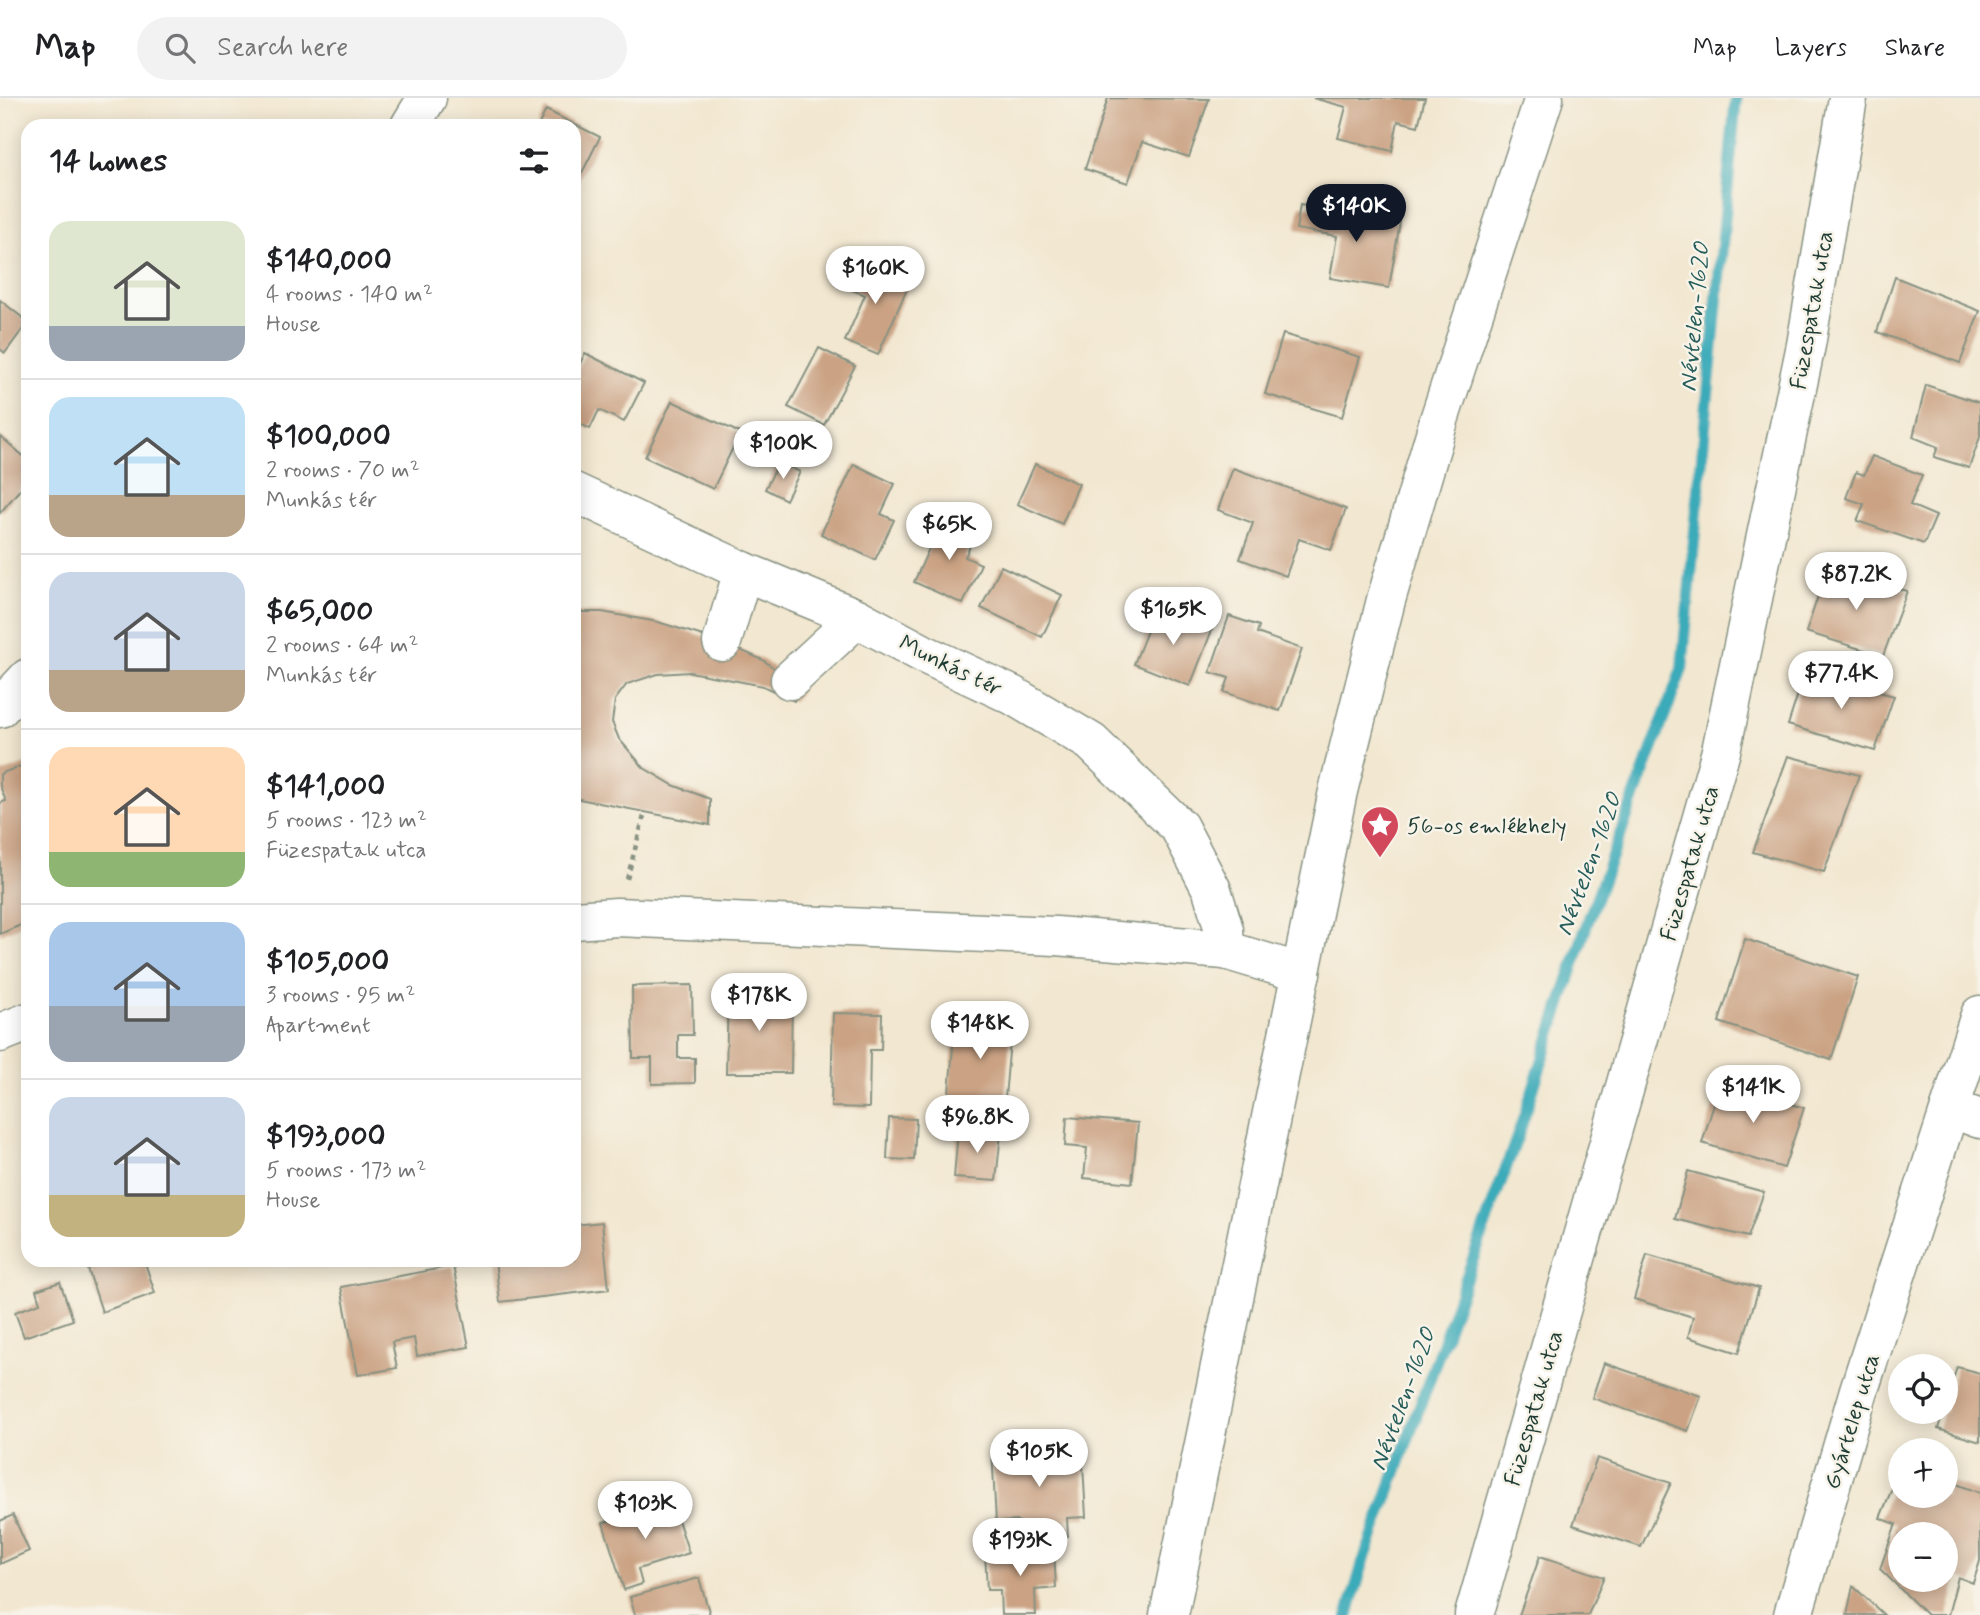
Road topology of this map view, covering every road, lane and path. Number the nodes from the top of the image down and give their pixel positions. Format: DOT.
graph roads {
  1 [pos="427,98"];
  2 [pos="1544,98"];
  3 [pos="1849,98"];
  4 [pos="414,119"];
  5 [pos="581,495"];
  6 [pos="743,571"];
  7 [pos="857,618"];
  8 [pos="722,642"];
  9 [pos="790,680"];
  10 [pos="21,686"];
  11 [pos="0,708"];
  12 [pos="645,812"];
  13 [pos="617,917"];
  14 [pos="581,920"];
  15 [pos="1224,950"];
  16 [pos="1301,973"];
  17 [pos="1980,1015"];
  18 [pos="21,1025"];
  19 [pos="0,1033"];
  20 [pos="1965,1113"];
  21 [pos="1169,1615"];
  22 [pos="1474,1615"];
  23 [pos="1793,1615"];
  1 -- 4 [label="street"];
  2 -- 16 [label="street"];
  3 -- 22 [label="street, Füzespatak utca"];
  5 -- 6 [label="street, Munkás tér"];
  6 -- 7 [label="street, Munkás tér"];
  6 -- 8 [label="street"];
  7 -- 9 [label="street"];
  7 -- 15 [label="street, Munkás tér"];
  10 -- 11 [label="street"];
  12 -- 13 [label="path"];
  13 -- 14 [label="street"];
  13 -- 15 [label="street"];
  15 -- 16 [label="street"];
  16 -- 21 [label="street"];
  17 -- 20 [label="street, Gyártelep utca"];
  18 -- 19 [label="street"];
  20 -- 23 [label="street, Gyártelep utca"];
}
